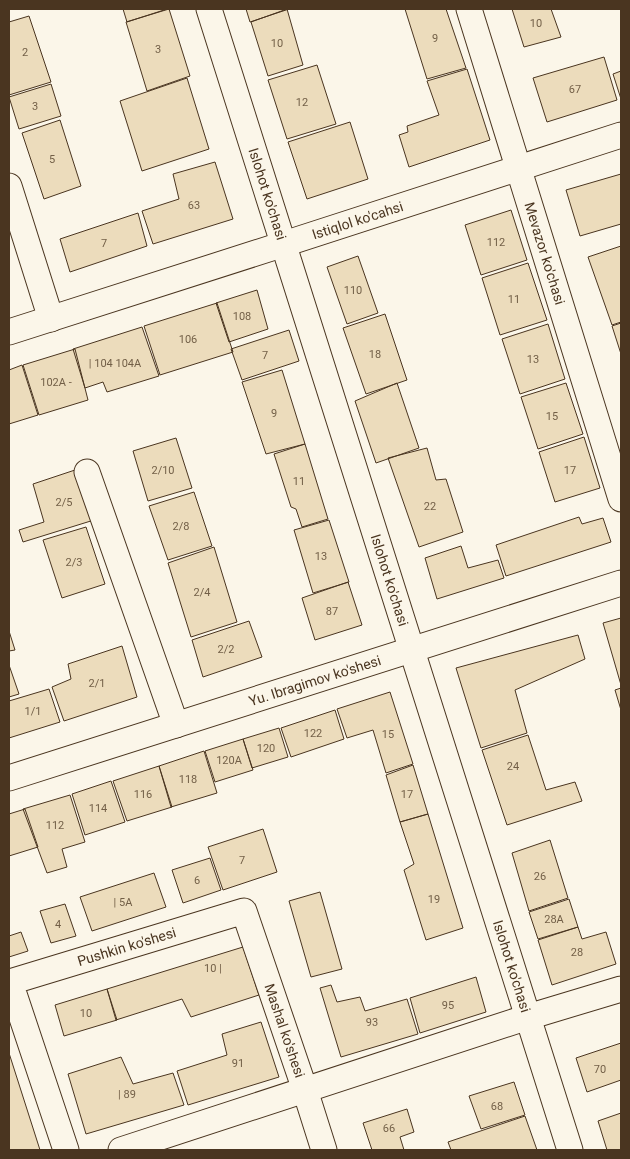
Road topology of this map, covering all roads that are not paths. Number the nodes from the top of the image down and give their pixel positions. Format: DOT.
graph roads {
  1 [pos="209,9"];
  2 [pos="469,9"];
  3 [pos="621,135"];
  4 [pos="519,168"];
  5 [pos="9,186"];
  6 [pos="284,244"];
  7 [pos="50,319"];
  8 [pos="9,332"];
  9 [pos="87,472"];
  10 [pos="621,499"];
  11 [pos="621,583"];
  12 [pos="412,649"];
  13 [pos="176,725"];
  14 [pos="9,778"];
  15 [pos="244,912"];
  16 [pos="621,989"];
  17 [pos="528,1017"];
  18 [pos="305,1090"];
  19 [pos="66,1150"];
  20 [pos="120,1150"];
  21 [pos="324,1150"];
  22 [pos="570,1150"];
  1 -- 6 [label="street, Islohot ko'chasi"];
  2 -- 4 [label="street, Mevazor ko'chasi"];
  3 -- 4 [label="street, Istiqlol ko'cahsi"];
  4 -- 6 [label="street, Istiqlol ko'cahsi"];
  4 -- 10 [label="street, Mevazor ko'chasi"];
  5 -- 7 [label="street"];
  6 -- 7 [label="street, Istiqlol ko'cahsi"];
  6 -- 12 [label="street, Islohot ko'chasi"];
  7 -- 8 [label="street, Istiqlol ko'cahsi"];
  9 -- 13 [label="street"];
  11 -- 12 [label="street, Yu. Ibragimov ko'shesi"];
  12 -- 13 [label="street, Yu. Ibragimov ko'shesi"];
  12 -- 17 [label="street, Islohot ko'chasi"];
  13 -- 14 [label="street, Yu. Ibragimov ko'shesi"];
  15 -- 18 [label="street, Mashal ko'shesi"];
  15 -- 19 [label="street, Pushkin ko'shesi"];
  16 -- 17 [label="street"];
  17 -- 18 [label="street"];
  17 -- 22 [label="street, Islohot ko'chasi"];
  18 -- 20 [label="street"];
  18 -- 21 [label="street, Mashal ko'shesi"];
}
